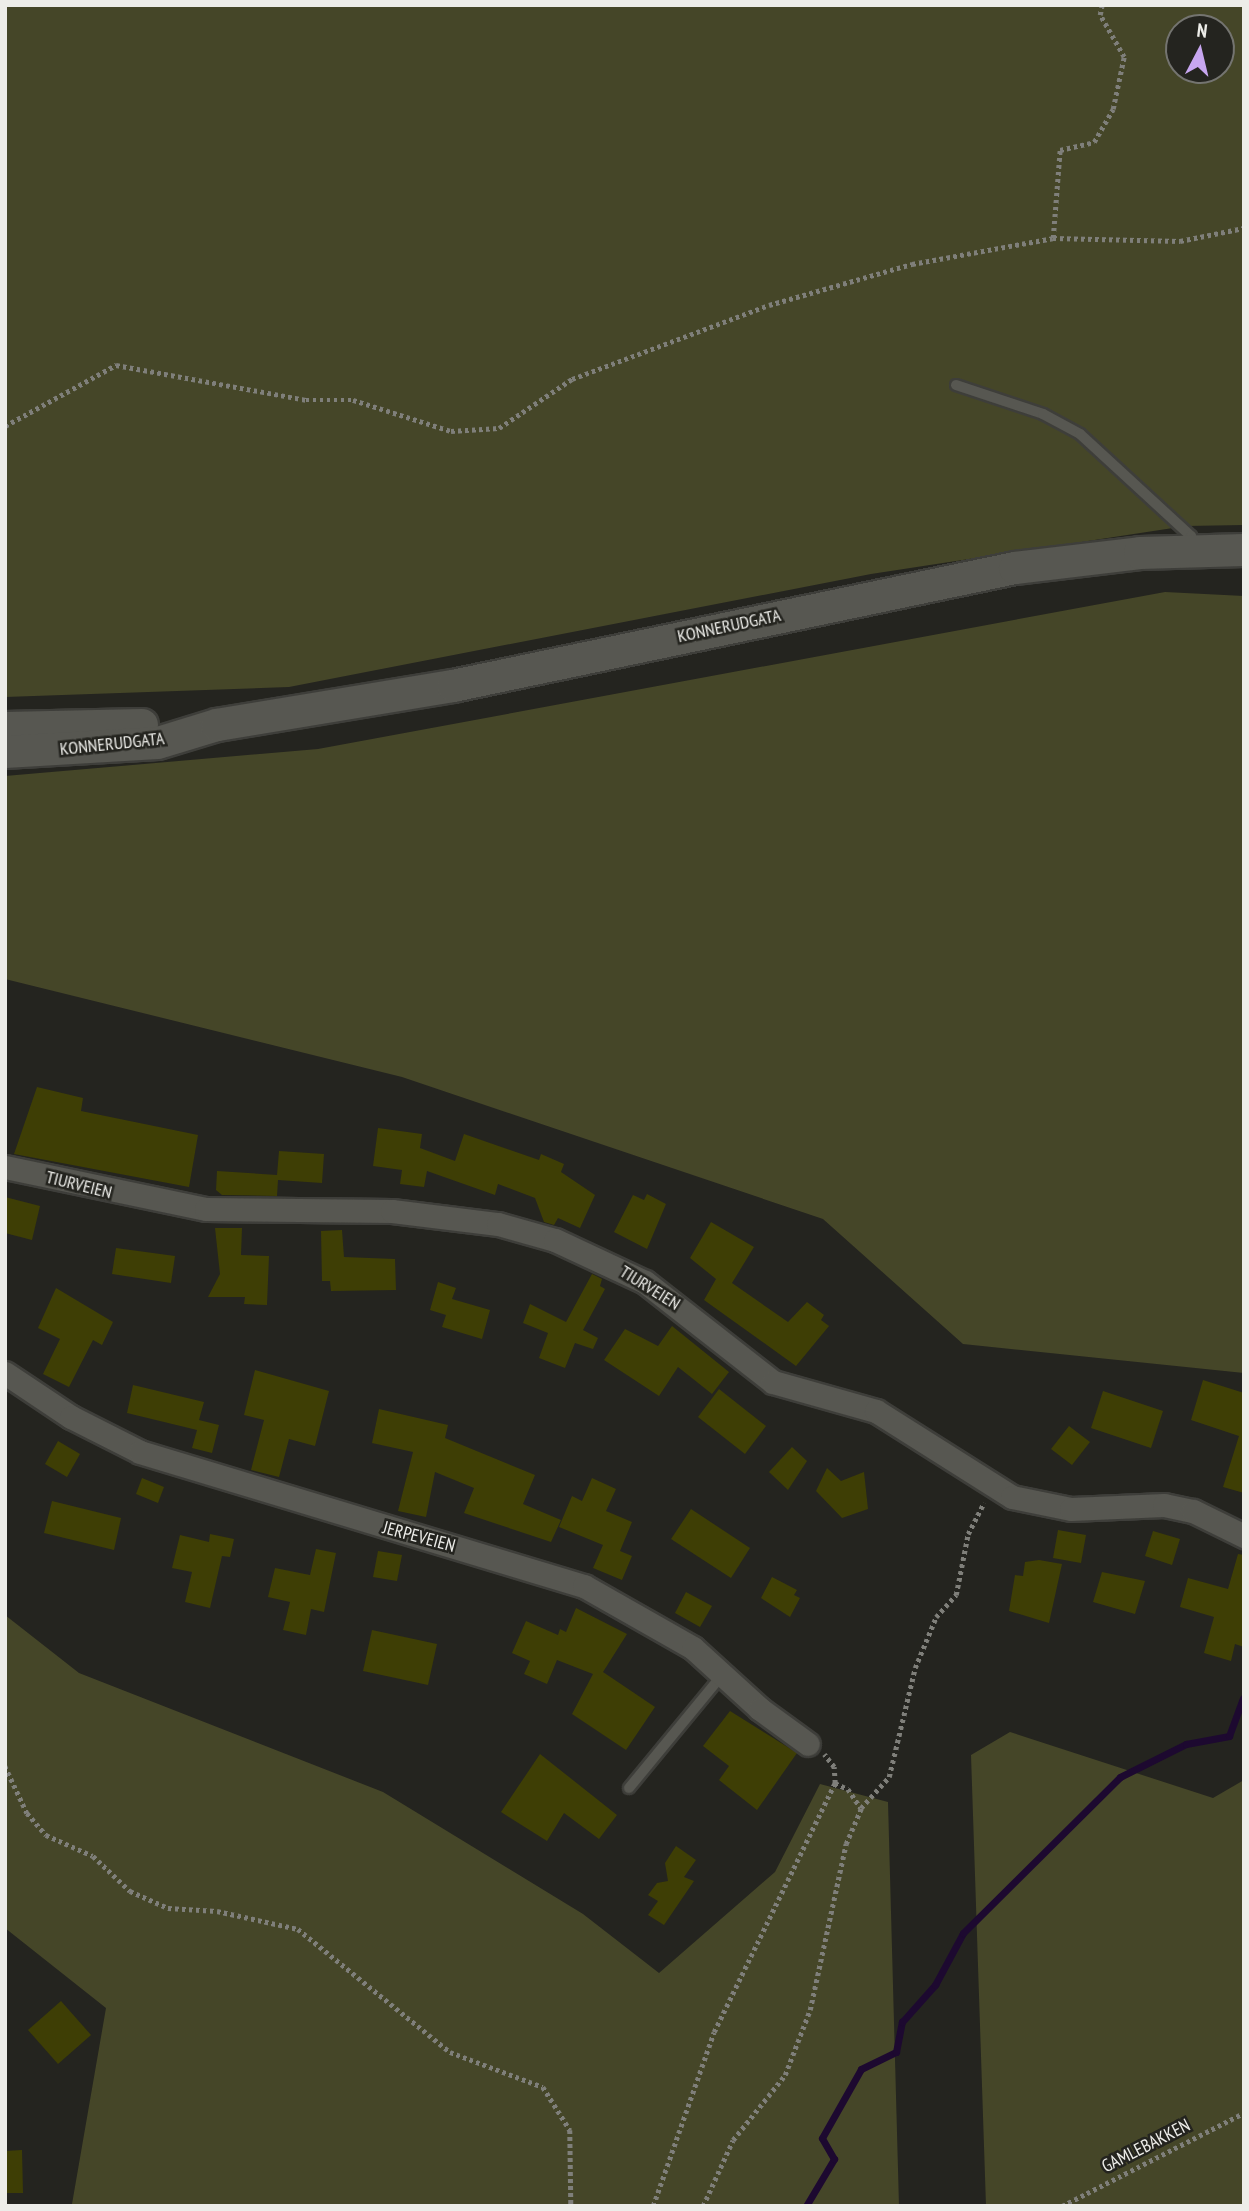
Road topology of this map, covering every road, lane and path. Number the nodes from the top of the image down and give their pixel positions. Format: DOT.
graph roads {
  1 [pos="1102,5"];
  2 [pos="1244,228"];
  3 [pos="1053,238"];
  4 [pos="956,385"];
  5 [pos="5,426"];
  6 [pos="1244,550"];
  7 [pos="1195,551"];
  8 [pos="217,725"];
  9 [pos="5,728"];
  10 [pos="5,752"];
  11 [pos="5,1167"];
  12 [pos="5,1373"];
  13 [pos="993,1486"];
  14 [pos="1244,1536"];
  15 [pos="723,1674"];
  16 [pos="808,1744"];
  17 [pos="5,1766"];
  18 [pos="835,1783"];
  19 [pos="629,1788"];
  20 [pos="861,1808"];
  21 [pos="1244,2113"];
  22 [pos="570,2206"];
  23 [pos="653,2206"];
  24 [pos="703,2206"];
  25 [pos="1062,2206"];
  1 -- 3 [label="path"];
  2 -- 3 [label="path"];
  3 -- 5 [label="path"];
  4 -- 7 [label="lane"];
  6 -- 7 [label="main road, KONNERUDGATA"];
  7 -- 8 [label="main road, KONNERUDGATA"];
  8 -- 9 [label="main road, KONNERUDGATA"];
  8 -- 10 [label="main road, KONNERUDGATA"];
  11 -- 13 [label="street, TIURVEIEN"];
  12 -- 15 [label="street, JERPEVEIEN"];
  13 -- 14 [label="street, TIURVEIEN"];
  13 -- 20 [label="path"];
  15 -- 16 [label="street, JERPEVEIEN"];
  15 -- 19 [label="lane"];
  16 -- 18 [label="path"];
  17 -- 22 [label="path"];
  18 -- 20 [label="path"];
  18 -- 23 [label="path"];
  20 -- 24 [label="path"];
  21 -- 25 [label="path, GAMLEBAKKEN"];
}
